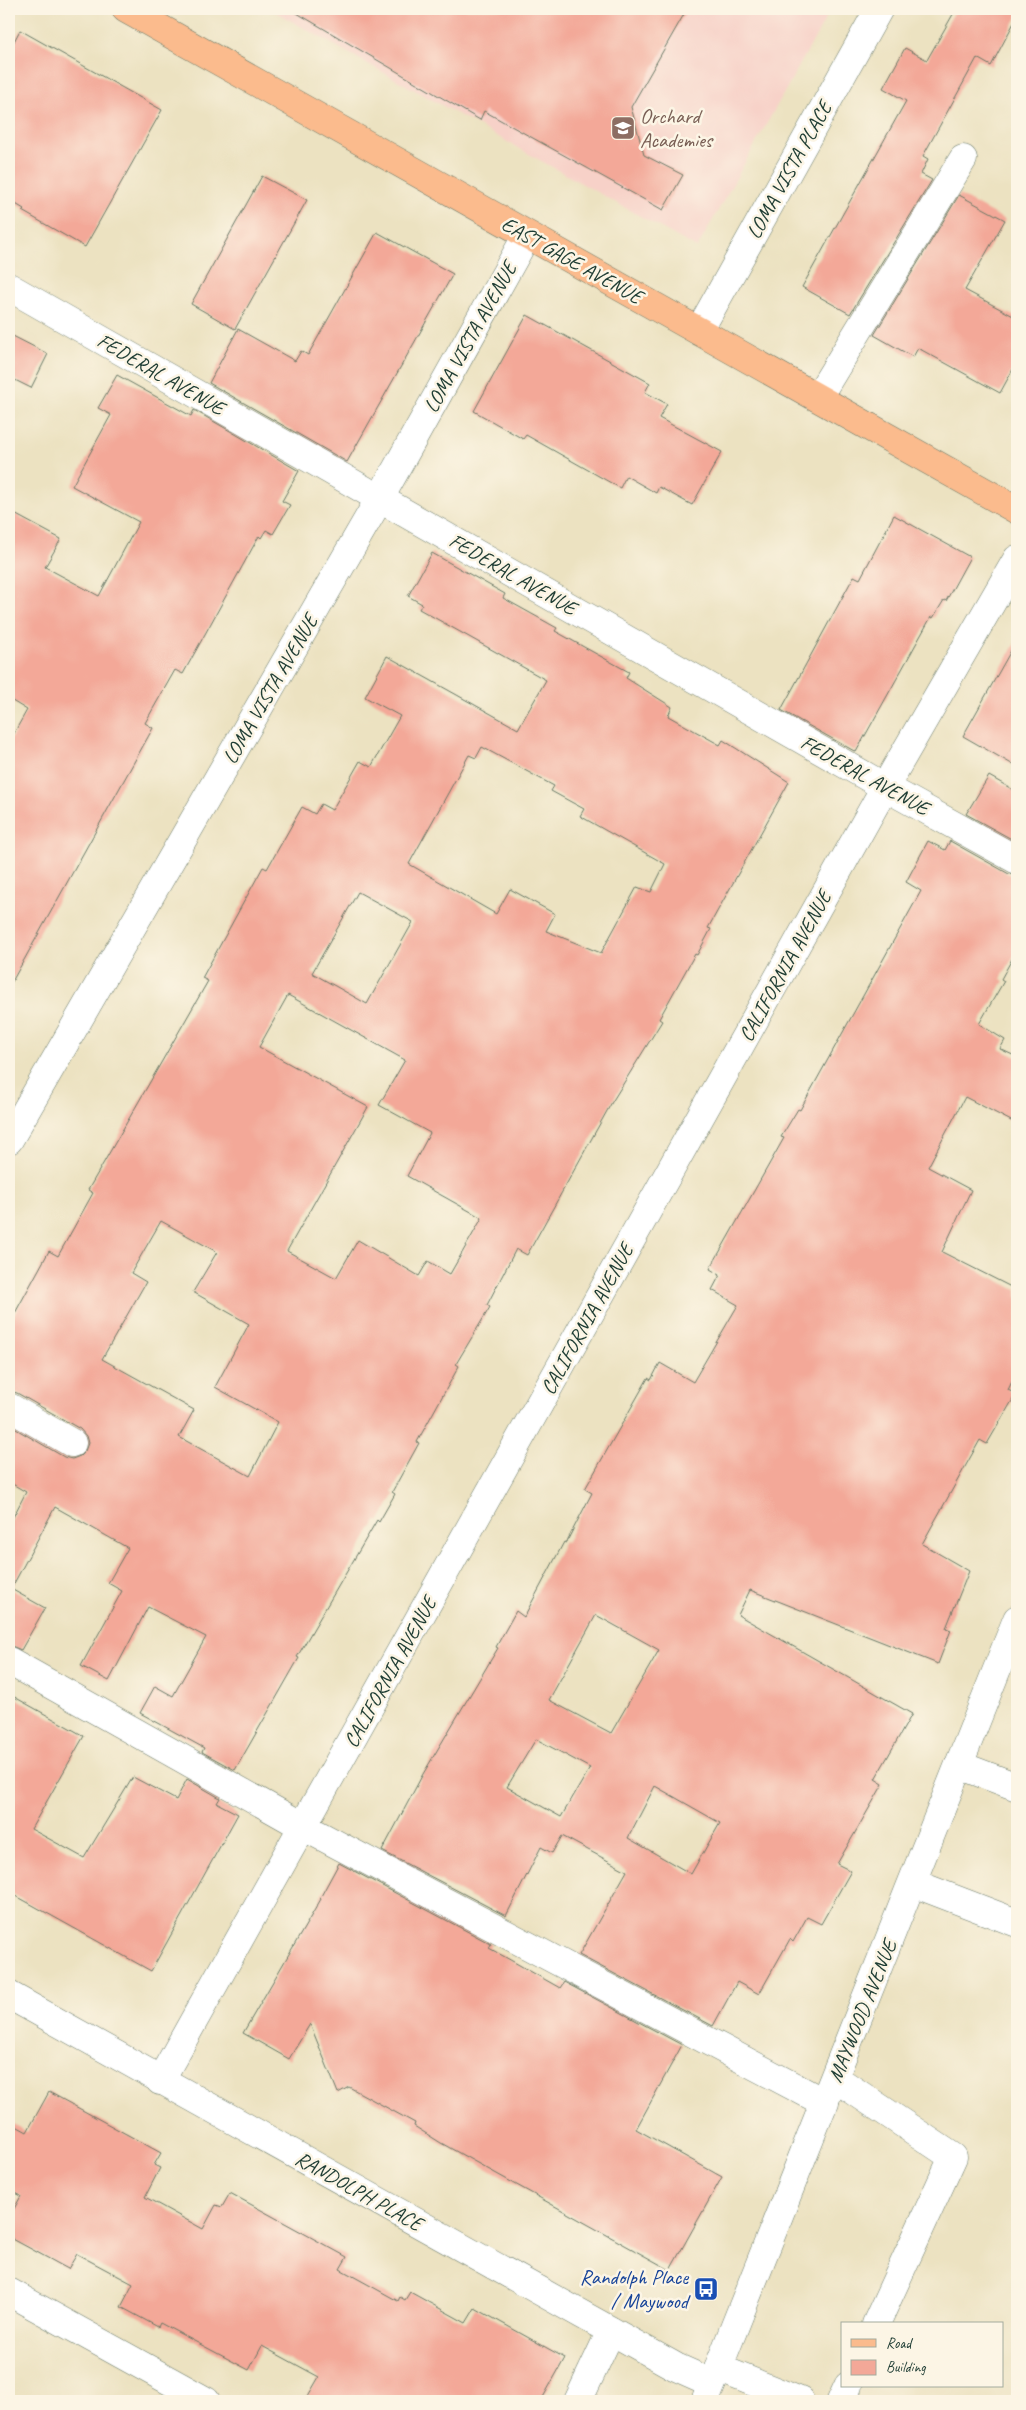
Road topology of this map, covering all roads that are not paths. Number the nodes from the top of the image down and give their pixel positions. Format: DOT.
graph roads {
  1 [pos="126,9"];
  2 [pos="879,9"];
  3 [pos="963,159"];
  4 [pos="527,235"];
  5 [pos="9,287"];
  6 [pos="699,331"];
  7 [pos="818,397"];
  8 [pos="380,498"];
  9 [pos="1015,503"];
  10 [pos="1017,559"];
  11 [pos="885,787"];
  12 [pos="1017,860"];
  13 [pos="9,1140"];
  14 [pos="9,1407"];
  15 [pos="72,1444"];
  16 [pos="1017,1619"];
  17 [pos="9,1661"];
  18 [pos="959,1765"];
  19 [pos="1017,1787"];
  20 [pos="304,1827"];
  21 [pos="913,1883"];
  22 [pos="1017,1922"];
  23 [pos="9,1995"];
  24 [pos="836,2078"];
  25 [pos="160,2081"];
  26 [pos="825,2103"];
  27 [pos="9,2292"];
  28 [pos="877,2322"];
  29 [pos="611,2331"];
  30 [pos="712,2384"];
  31 [pos="847,2388"];
  32 [pos="206,2401"];
  33 [pos="578,2401"];
  34 [pos="800,2401"];
  35 [pos="841,2401"];
  1 -- 4 [label="main road, EAST GAGE AVENUE"];
  2 -- 6 [label="street, LOMA VISTA PLACE"];
  3 -- 7 [label="street"];
  4 -- 6 [label="main road, EAST GAGE AVENUE"];
  4 -- 8 [label="street, LOMA VISTA AVENUE"];
  5 -- 8 [label="street, FEDERAL AVENUE"];
  6 -- 7 [label="main road, EAST GAGE AVENUE"];
  7 -- 9 [label="main road, EAST GAGE AVENUE"];
  8 -- 11 [label="street, FEDERAL AVENUE"];
  8 -- 13 [label="street, LOMA VISTA AVENUE"];
  10 -- 11 [label="street, CALIFORNIA AVENUE"];
  11 -- 12 [label="street, FEDERAL AVENUE"];
  11 -- 20 [label="street, CALIFORNIA AVENUE"];
  14 -- 15 [label="street"];
  16 -- 18 [label="street, MAYWOOD AVENUE"];
  17 -- 20 [label="street"];
  18 -- 19 [label="street"];
  18 -- 21 [label="street, MAYWOOD AVENUE"];
  20 -- 25 [label="street, CALIFORNIA AVENUE"];
  20 -- 26 [label="street"];
  21 -- 22 [label="street"];
  21 -- 24 [label="street, MAYWOOD AVENUE"];
  23 -- 25 [label="street, RANDOLPH PLACE"];
  24 -- 26 [label="street, MAYWOOD AVENUE"];
  24 -- 28 [label="street"];
  25 -- 29 [label="street, RANDOLPH PLACE"];
  26 -- 30 [label="street, MAYWOOD AVENUE"];
  27 -- 32 [label="street"];
  29 -- 30 [label="street, RANDOLPH PLACE"];
  29 -- 33 [label="street"];
  30 -- 34 [label="street, RANDOLPH PLACE"];
  31 -- 35 [label="street"];
}
